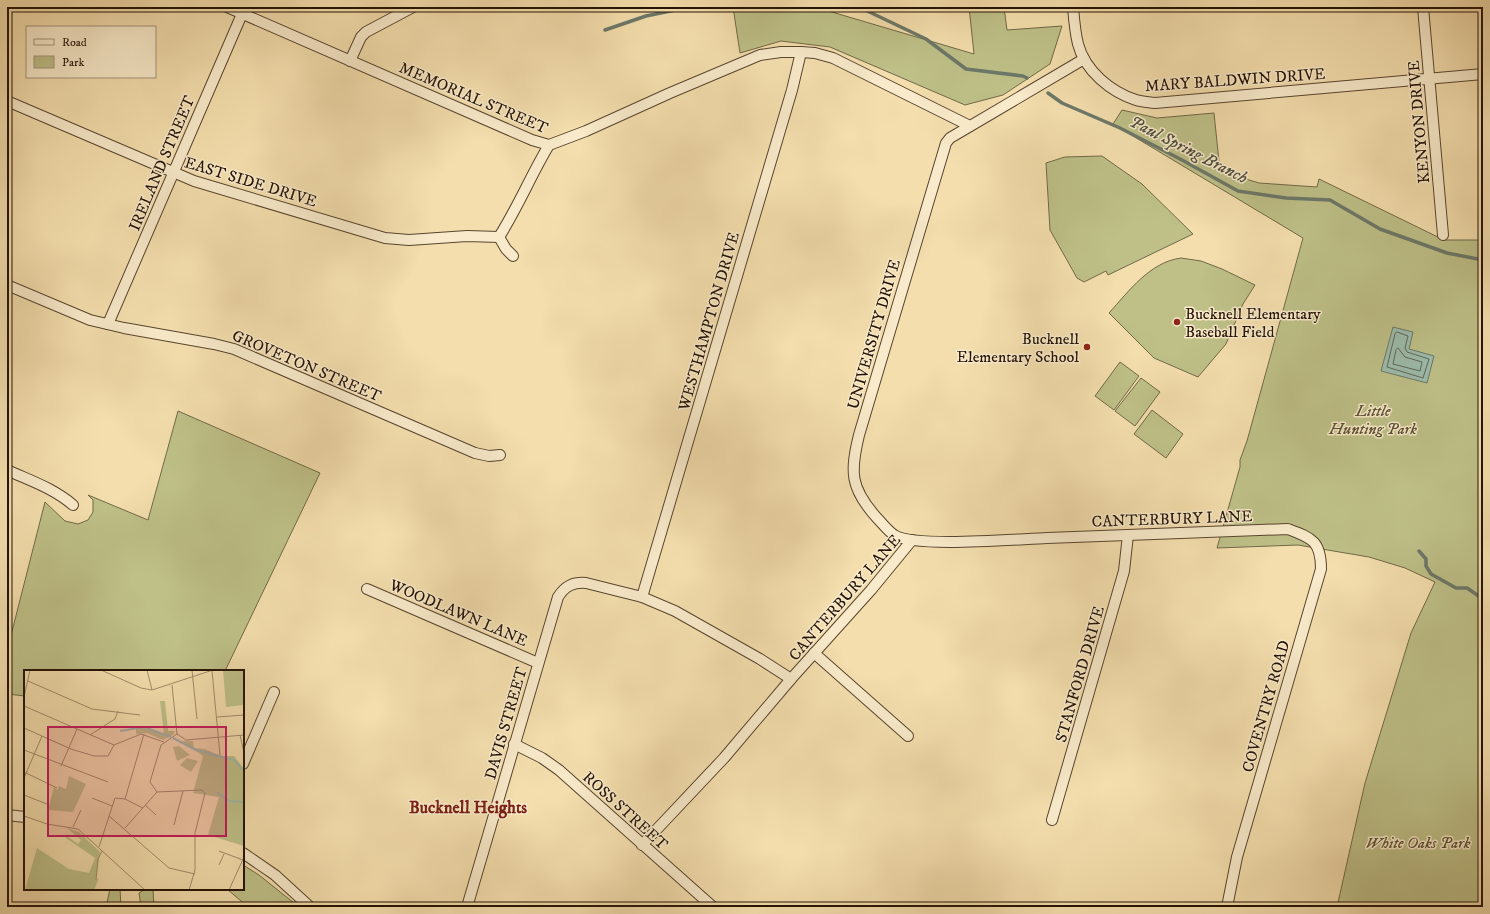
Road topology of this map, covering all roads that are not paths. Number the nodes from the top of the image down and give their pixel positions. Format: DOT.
graph roads {
  1 [pos="227,7"];
  2 [pos="413,7"];
  3 [pos="1073,7"];
  4 [pos="1423,7"];
  5 [pos="242,14"];
  6 [pos="801,52"];
  7 [pos="1084,58"];
  8 [pos="350,61"];
  9 [pos="1483,74"];
  10 [pos="1429,79"];
  11 [pos="7,100"];
  12 [pos="970,126"];
  13 [pos="550,145"];
  14 [pos="173,173"];
  15 [pos="1443,235"];
  16 [pos="499,237"];
  17 [pos="513,256"];
  18 [pos="7,285"];
  19 [pos="108,324"];
  20 [pos="500,455"];
  21 [pos="7,470"];
  22 [pos="74,505"];
  23 [pos="1288,529"];
  24 [pos="1128,535"];
  25 [pos="912,540"];
  26 [pos="367,589"];
  27 [pos="642,597"];
  28 [pos="814,653"];
  29 [pos="538,663"];
  30 [pos="791,679"];
  31 [pos="274,692"];
  32 [pos="908,736"];
  33 [pos="514,744"];
  34 [pos="244,762"];
  35 [pos="7,815"];
  36 [pos="24,817"];
  37 [pos="1052,820"];
  38 [pos="642,845"];
  39 [pos="244,855"];
  40 [pos="310,907"];
  41 [pos="466,907"];
  42 [pos="713,907"];
  43 [pos="1227,907"];
  1 -- 5 [label="street, MEMORIAL STREET"];
  2 -- 8 [label="street"];
  3 -- 7 [label="street, MARY BALDWIN DRIVE"];
  4 -- 10 [label="street, KENYON DRIVE"];
  5 -- 8 [label="street, MEMORIAL STREET"];
  5 -- 14 [label="street, IRELAND STREET"];
  6 -- 12 [label="street"];
  6 -- 13 [label="street, MEMORIAL STREET"];
  6 -- 27 [label="street, WESTHAMPTON DRIVE"];
  7 -- 10 [label="street, MARY BALDWIN DRIVE"];
  7 -- 12 [label="street"];
  8 -- 13 [label="street, MEMORIAL STREET"];
  9 -- 10 [label="street, MARY BALDWIN DRIVE"];
  10 -- 15 [label="street, KENYON DRIVE"];
  11 -- 14 [label="street, EAST SIDE DRIVE"];
  12 -- 25 [label="street, UNIVERSITY DRIVE"];
  13 -- 16 [label="street"];
  14 -- 16 [label="street, EAST SIDE DRIVE"];
  14 -- 19 [label="street, IRELAND STREET"];
  16 -- 17 [label="street"];
  18 -- 19 [label="street, GROVETON STREET"];
  19 -- 20 [label="street, GROVETON STREET"];
  21 -- 22 [label="street"];
  23 -- 24 [label="street, CANTERBURY LANE"];
  23 -- 43 [label="street, COVENTRY ROAD"];
  24 -- 25 [label="street, CANTERBURY LANE"];
  24 -- 37 [label="street, STANFORD DRIVE"];
  25 -- 28 [label="street, CANTERBURY LANE"];
  26 -- 29 [label="street, WOODLAWN LANE"];
  27 -- 29 [label="street, DAVIS STREET"];
  27 -- 30 [label="street, DAVIS STREET"];
  28 -- 30 [label="street, CANTERBURY LANE"];
  28 -- 32 [label="street"];
  29 -- 33 [label="street, DAVIS STREET"];
  30 -- 38 [label="street, CANTERBURY LANE"];
  31 -- 34 [label="street"];
  33 -- 38 [label="street, ROSS STREET"];
  33 -- 41 [label="street, DAVIS STREET"];
  35 -- 36 [label="street"];
  38 -- 42 [label="street, ROSS STREET"];
  39 -- 40 [label="street"];
}
